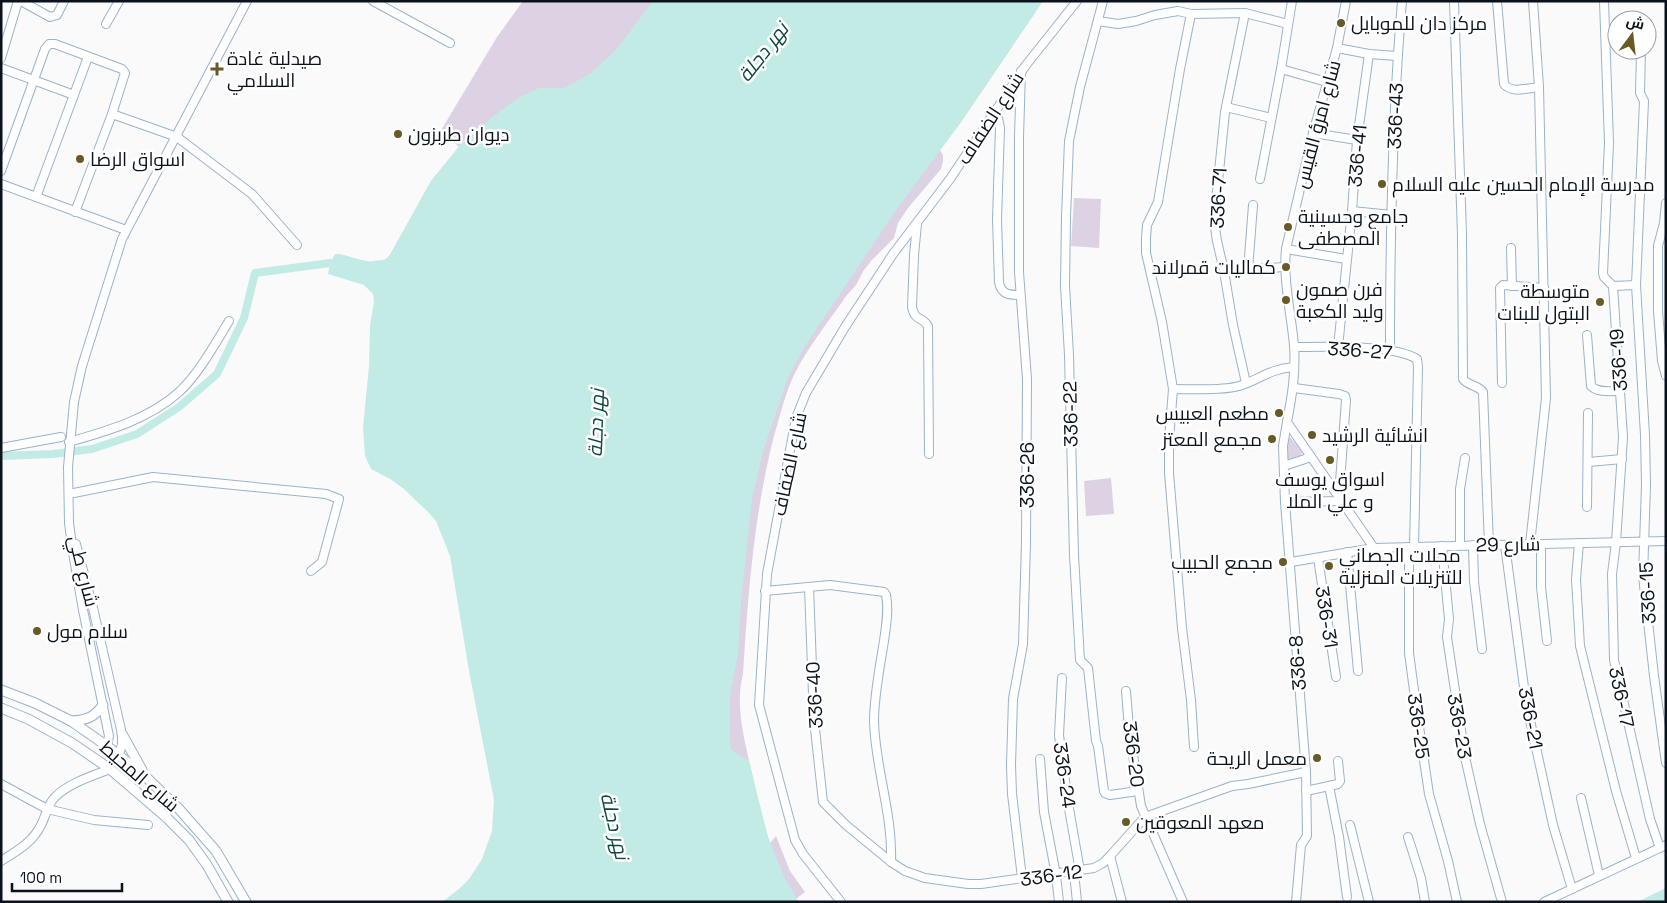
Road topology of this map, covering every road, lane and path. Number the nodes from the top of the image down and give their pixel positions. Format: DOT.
graph roads {
  1 [pos="20,1"];
  2 [pos="64,1"];
  3 [pos="120,1"];
  4 [pos="247,1"];
  5 [pos="373,1"];
  6 [pos="1076,1"];
  7 [pos="1103,1"];
  8 [pos="1292,1"];
  9 [pos="1346,1"];
  10 [pos="1402,1"];
  11 [pos="1454,1"];
  12 [pos="1497,1"];
  13 [pos="1533,1"];
  14 [pos="1604,1"];
  15 [pos="1245,13"];
  16 [pos="1191,14"];
  17 [pos="1098,21"];
  18 [pos="106,24"];
  19 [pos="1288,24"];
  20 [pos="450,43"];
  21 [pos="1337,48"];
  22 [pos="1369,54"];
  23 [pos="1397,56"];
  24 [pos="88,57"];
  25 [pos="1,58"];
  26 [pos="1641,60"];
  27 [pos="1,68"];
  28 [pos="1281,69"];
  29 [pos="1021,71"];
  30 [pos="34,81"];
  31 [pos="1327,82"];
  32 [pos="1539,87"];
  33 [pos="74,95"];
  34 [pos="1226,108"];
  35 [pos="994,112"];
  36 [pos="112,114"];
  37 [pos="1271,118"];
  38 [pos="1312,133"];
  39 [pos="176,137"];
  40 [pos="1357,140"];
  41 [pos="1,171"];
  42 [pos="1260,179"];
  43 [pos="1,184"];
  44 [pos="36,197"];
  45 [pos="1666,203"];
  46 [pos="1253,205"];
  47 [pos="1352,211"];
  48 [pos="75,212"];
  49 [pos="1392,215"];
  50 [pos="917,222"];
  51 [pos="126,230"];
  52 [pos="297,245"];
  53 [pos="1511,248"];
  54 [pos="1286,249"];
  55 [pos="1346,259"];
  56 [pos="1284,267"];
  57 [pos="1248,270"];
  58 [pos="1224,271"];
  59 [pos="1636,285"];
  60 [pos="1512,286"];
  61 [pos="1613,286"];
  62 [pos="1544,288"];
  63 [pos="1020,295"];
  64 [pos="229,321"];
  65 [pos="1587,335"];
  66 [pos="1294,347"];
  67 [pos="1338,347"];
  68 [pos="1390,350"];
  69 [pos="1294,367"];
  70 [pos="1666,376"];
  71 [pos="1246,383"];
  72 [pos="1502,383"];
  73 [pos="1294,388"];
  74 [pos="1173,389"];
  75 [pos="1620,391"];
  76 [pos="1588,413"];
  77 [pos="1287,422"];
  78 [pos="67,438"];
  79 [pos="1,448"];
  80 [pos="929,454"];
  81 [pos="1311,457"];
  82 [pos="1465,458"];
  83 [pos="1622,459"];
  84 [pos="1589,462"];
  85 [pos="1284,466"];
  86 [pos="69,494"];
  87 [pos="1340,499"];
  88 [pos="1285,502"];
  89 [pos="69,503"];
  90 [pos="1587,507"];
  91 [pos="1666,541"];
  92 [pos="1616,542"];
  93 [pos="1645,542"];
  94 [pos="1579,543"];
  95 [pos="1530,544"];
  96 [pos="1541,544"];
  97 [pos="1460,545"];
  98 [pos="1473,545"];
  99 [pos="1489,545"];
  100 [pos="1505,545"];
  101 [pos="1442,546"];
  102 [pos="1411,547"];
  103 [pos="1374,548"];
  104 [pos="1346,552"];
  105 [pos="1318,558"];
  106 [pos="1291,562"];
  107 [pos="311,571"];
  108 [pos="810,587"];
  109 [pos="765,591"];
  110 [pos="1547,641"];
  111 [pos="1482,649"];
  112 [pos="1358,671"];
  113 [pos="1336,677"];
  114 [pos="1062,678"];
  115 [pos="1,690"];
  116 [pos="1126,691"];
  117 [pos="103,705"];
  118 [pos="1,708"];
  119 [pos="71,721"];
  120 [pos="122,734"];
  121 [pos="98,740"];
  122 [pos="107,746"];
  123 [pos="1194,747"];
  124 [pos="90,754"];
  125 [pos="118,755"];
  126 [pos="106,759"];
  127 [pos="1040,759"];
  128 [pos="1338,761"];
  129 [pos="128,762"];
  130 [pos="1666,763"];
  131 [pos="113,771"];
  132 [pos="1306,772"];
  133 [pos="146,777"];
  134 [pos="1,784"];
  135 [pos="1329,786"];
  136 [pos="1138,791"];
  137 [pos="1306,791"];
  138 [pos="1581,798"];
  139 [pos="824,802"];
  140 [pos="47,809"];
  141 [pos="1145,816"];
  142 [pos="148,825"];
  143 [pos="1350,825"];
  144 [pos="1408,837"];
  145 [pos="1663,846"];
  146 [pos="1110,856"];
  147 [pos="1636,858"];
  148 [pos="1,861"];
  149 [pos="890,862"];
  150 [pos="1077,872"];
  151 [pos="1056,874"];
  152 [pos="1600,875"];
  153 [pos="1022,878"];
  154 [pos="1572,888"];
  155 [pos="1347,897"];
  156 [pos="228,902"];
  157 [pos="246,902"];
  158 [pos="841,902"];
  159 [pos="1059,902"];
  160 [pos="1077,902"];
  161 [pos="1122,902"];
  162 [pos="1183,902"];
  163 [pos="1296,902"];
  164 [pos="1369,902"];
  165 [pos="1425,902"];
  166 [pos="1457,902"];
  167 [pos="1502,902"];
  168 [pos="1544,902"];
  1 -- 2 [label="street"];
  1 -- 25 [label="street"];
  3 -- 18 [label="street"];
  4 -- 39 [label="street, شارع طي"];
  5 -- 20 [label="street"];
  6 -- 29 [label="street, شارع الضفاف"];
  7 -- 17 [label="street, 336-22"];
  8 -- 19 [label="street"];
  9 -- 21 [label="street, شارع امرؤ القيس"];
  10 -- 23 [label="street, 336-43"];
  11 -- 99 [label="street"];
  12 -- 32 [label="street"];
  13 -- 32 [label="street"];
  14 -- 61 [label="street, 336-19"];
  15 -- 16 [label="street"];
  15 -- 19 [label="street"];
  15 -- 34 [label="street, 336-71"];
  16 -- 17 [label="street"];
  16 -- 74 [label="street"];
  17 -- 136 [label="street, 336-22"];
  19 -- 28 [label="street"];
  21 -- 22 [label="street"];
  21 -- 31 [label="street, شارع امرؤ القيس"];
  22 -- 23 [label="street"];
  22 -- 40 [label="street, 336-41"];
  23 -- 49 [label="street, 336-43"];
  24 -- 30 [label="street"];
  24 -- 33 [label="street"];
  24 -- 36 [label="street"];
  26 -- 59 [label="street, 336-15"];
  27 -- 30 [label="street"];
  28 -- 31 [label="street"];
  28 -- 37 [label="street"];
  29 -- 35 [label="street, شارع الضفاف"];
  29 -- 63 [label="street, 336-26"];
  30 -- 33 [label="street"];
  30 -- 41 [label="street"];
  31 -- 38 [label="street, شارع امرؤ القيس"];
  32 -- 62 [label="street"];
  33 -- 44 [label="street"];
  34 -- 37 [label="street"];
  34 -- 58 [label="street, 336-71"];
  35 -- 50 [label="street, شارع الضفاف"];
  35 -- 63 [label="street"];
  36 -- 39 [label="street"];
  36 -- 48 [label="street"];
  37 -- 42 [label="street"];
  38 -- 40 [label="street"];
  38 -- 54 [label="street, شارع امرؤ القيس"];
  39 -- 51 [label="street, شارع طي"];
  39 -- 52 [label="street"];
  40 -- 47 [label="street, 336-41"];
  43 -- 44 [label="street"];
  44 -- 48 [label="street"];
  45 -- 70 [label="street"];
  46 -- 57 [label="street"];
  47 -- 49 [label="street"];
  47 -- 55 [label="street, 336-41"];
  48 -- 51 [label="street"];
  49 -- 68 [label="street, 336-43"];
  50 -- 80 [label="street"];
  50 -- 109 [label="street, شارع الضفاف"];
  51 -- 78 [label="street, شارع طي"];
  53 -- 60 [label="street"];
  54 -- 55 [label="street"];
  54 -- 56 [label="street, شارع امرؤ القيس"];
  55 -- 67 [label="street, 336-41"];
  56 -- 57 [label="street"];
  56 -- 66 [label="street, شارع امرؤ القيس"];
  57 -- 58 [label="street"];
  58 -- 71 [label="street, 336-71"];
  59 -- 61 [label="street"];
  59 -- 93 [label="street, 336-15"];
  60 -- 62 [label="street"];
  60 -- 72 [label="street"];
  61 -- 75 [label="street, 336-19"];
  62 -- 95 [label="street"];
  63 -- 153 [label="street, 336-26"];
  64 -- 78 [label="street"];
  65 -- 75 [label="street"];
  66 -- 67 [label="street, 336-27"];
  66 -- 69 [label="street, شارع امرؤ القيس"];
  67 -- 68 [label="street, 336-27"];
  68 -- 102 [label="street, 336-27"];
  69 -- 71 [label="street"];
  69 -- 73 [label="street, شارع امرؤ القيس"];
  71 -- 74 [label="street"];
  73 -- 77 [label="street, شارع امرؤ القيس"];
  73 -- 87 [label="street"];
  74 -- 123 [label="street"];
  75 -- 83 [label="street, 336-19"];
  76 -- 84 [label="street"];
  77 -- 81 [label="street"];
  77 -- 85 [label="street, 336-8"];
  78 -- 79 [label="street"];
  78 -- 86 [label="street, شارع طي"];
  81 -- 85 [label="street"];
  81 -- 87 [label="street"];
  82 -- 97 [label="street"];
  83 -- 84 [label="street"];
  83 -- 92 [label="street, 336-19"];
  84 -- 90 [label="street"];
  85 -- 88 [label="street, 336-8"];
  86 -- 89 [label="street, شارع طي"];
  86 -- 107 [label="street"];
  87 -- 88 [label="street"];
  87 -- 103 [label="street"];
  88 -- 106 [label="street, 336-8"];
  89 -- 117 [label="street, شارع طي"];
  89 -- 120 [label="street, شارع طي"];
  91 -- 93 [label="street, شارع 29"];
  92 -- 93 [label="street, شارع 29"];
  92 -- 94 [label="street, شارع 29"];
  92 -- 145 [label="street, 336-17"];
  93 -- 130 [label="street, 336-15"];
  94 -- 96 [label="street, شارع 29"];
  94 -- 147 [label="street"];
  95 -- 96 [label="street, شارع 29"];
  95 -- 100 [label="street, شارع 29"];
  96 -- 110 [label="street"];
  97 -- 98 [label="street, شارع 29"];
  97 -- 101 [label="street, شارع 29"];
  98 -- 99 [label="street, شارع 29"];
  98 -- 111 [label="street"];
  99 -- 100 [label="street, شارع 29"];
  100 -- 154 [label="street, 336-21"];
  101 -- 102 [label="street, شارع 29"];
  101 -- 167 [label="street, 336-23"];
  102 -- 103 [label="street, شارع 29"];
  102 -- 166 [label="street, 336-25"];
  103 -- 104 [label="street, شارع 29"];
  104 -- 105 [label="street, شارع 29"];
  104 -- 112 [label="street"];
  105 -- 106 [label="street, شارع 29"];
  105 -- 113 [label="street, 336-31"];
  106 -- 132 [label="street, 336-8"];
  108 -- 109 [label="street"];
  108 -- 139 [label="street, 336-40"];
  108 -- 149 [label="street"];
  109 -- 158 [label="street, شارع الضفاف"];
  114 -- 150 [label="street, 336-24"];
  115 -- 119 [label="main road, شارع المحيط"];
  116 -- 136 [label="street, 336-20"];
  117 -- 119 [label="main road"];
  117 -- 122 [label="street, شارع طي"];
  118 -- 124 [label="main road, شارع المحيط"];
  119 -- 121 [label="main road, شارع المحيط"];
  120 -- 125 [label="street, شارع طي"];
  120 -- 133 [label="main road"];
  121 -- 122 [label="main road, شارع المحيط"];
  121 -- 124 [label="main road"];
  122 -- 125 [label="main road, شارع المحيط"];
  122 -- 126 [label="main road"];
  124 -- 126 [label="main road"];
  124 -- 131 [label="main road, شارع المحيط"];
  125 -- 126 [label="main road"];
  125 -- 129 [label="main road, شارع المحيط"];
  126 -- 131 [label="main road"];
  127 -- 151 [label="street"];
  128 -- 135 [label="street"];
  129 -- 131 [label="main road"];
  129 -- 133 [label="main road, شارع المحيط"];
  131 -- 140 [label="street"];
  131 -- 156 [label="main road, شارع المحيط"];
  132 -- 137 [label="street, 336-8"];
  132 -- 141 [label="street, 336-12"];
  133 -- 157 [label="main road, شارع المحيط"];
  134 -- 140 [label="street"];
  135 -- 137 [label="street"];
  135 -- 155 [label="street"];
  136 -- 141 [label="street, 336-20"];
  137 -- 163 [label="street, 336-8"];
  138 -- 152 [label="street"];
  139 -- 149 [label="street, 336-12"];
  140 -- 142 [label="street"];
  140 -- 148 [label="street"];
  141 -- 146 [label="street, 336-12"];
  141 -- 162 [label="street, 336-20"];
  143 -- 164 [label="street"];
  144 -- 165 [label="street"];
  145 -- 147 [label="street"];
  146 -- 150 [label="street, 336-12"];
  146 -- 161 [label="street"];
  147 -- 152 [label="street"];
  149 -- 153 [label="street, 336-12"];
  150 -- 151 [label="street, 336-12"];
  150 -- 160 [label="street, 336-24"];
  151 -- 153 [label="street, 336-12"];
  151 -- 159 [label="street"];
  152 -- 154 [label="street"];
  154 -- 168 [label="street"];
}
